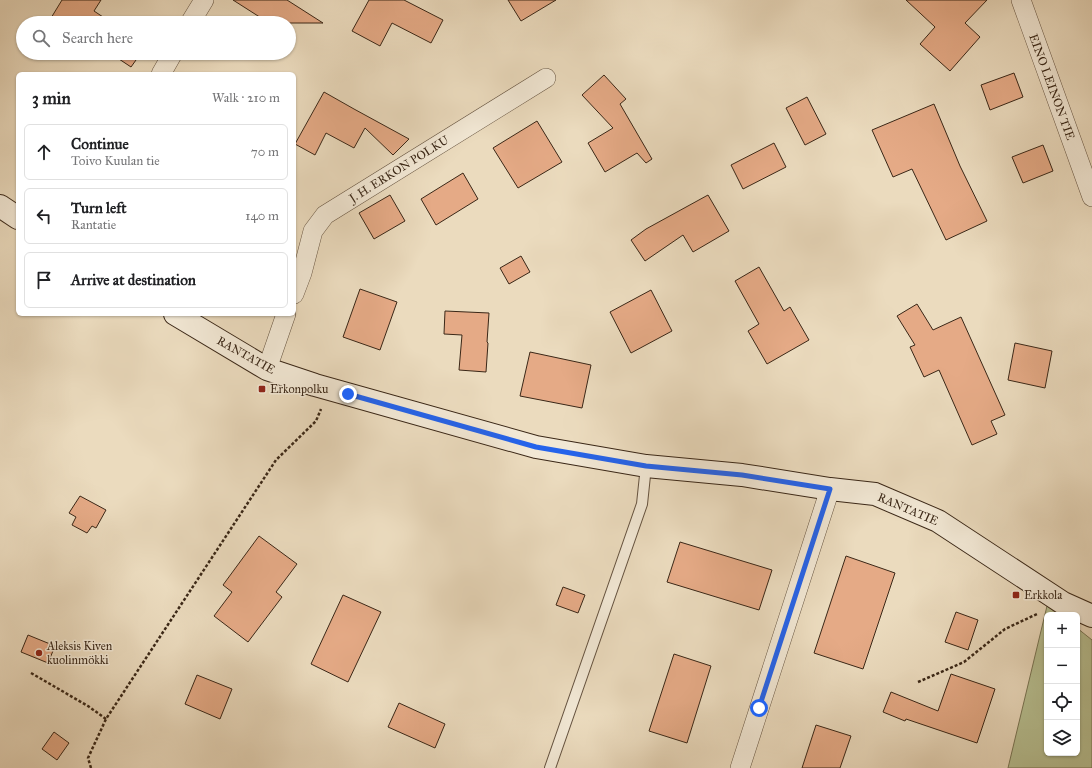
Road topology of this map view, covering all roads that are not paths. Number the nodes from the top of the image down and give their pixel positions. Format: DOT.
graph roads {
  1 [pos="204,0"];
  2 [pos="1020,0"];
  3 [pos="194,16"];
  4 [pos="169,60"];
  5 [pos="162,72"];
  6 [pos="546,78"];
  7 [pos="1092,197"];
  8 [pos="0,206"];
  9 [pos="16,217"];
  10 [pos="296,289"];
  11 [pos="178,316"];
  12 [pos="285,316"];
  13 [pos="267,369"];
  14 [pos="646,466"];
  15 [pos="830,489"];
  16 [pos="1092,616"];
  17 [pos="550,768"];
  18 [pos="740,768"];
  1 -- 3 [label="street"];
  2 -- 7 [label="street, EINO LEINON TIE"];
  4 -- 5 [label="street"];
  6 -- 10 [label="street, J. H. ERKON POLKU"];
  8 -- 9 [label="street"];
  11 -- 13 [label="street, RANTATIE"];
  12 -- 13 [label="street"];
  13 -- 14 [label="street, RANTATIE"];
  14 -- 15 [label="street, RANTATIE"];
  14 -- 17 [label="lane"];
  15 -- 16 [label="street, RANTATIE"];
  15 -- 18 [label="street"];
}
